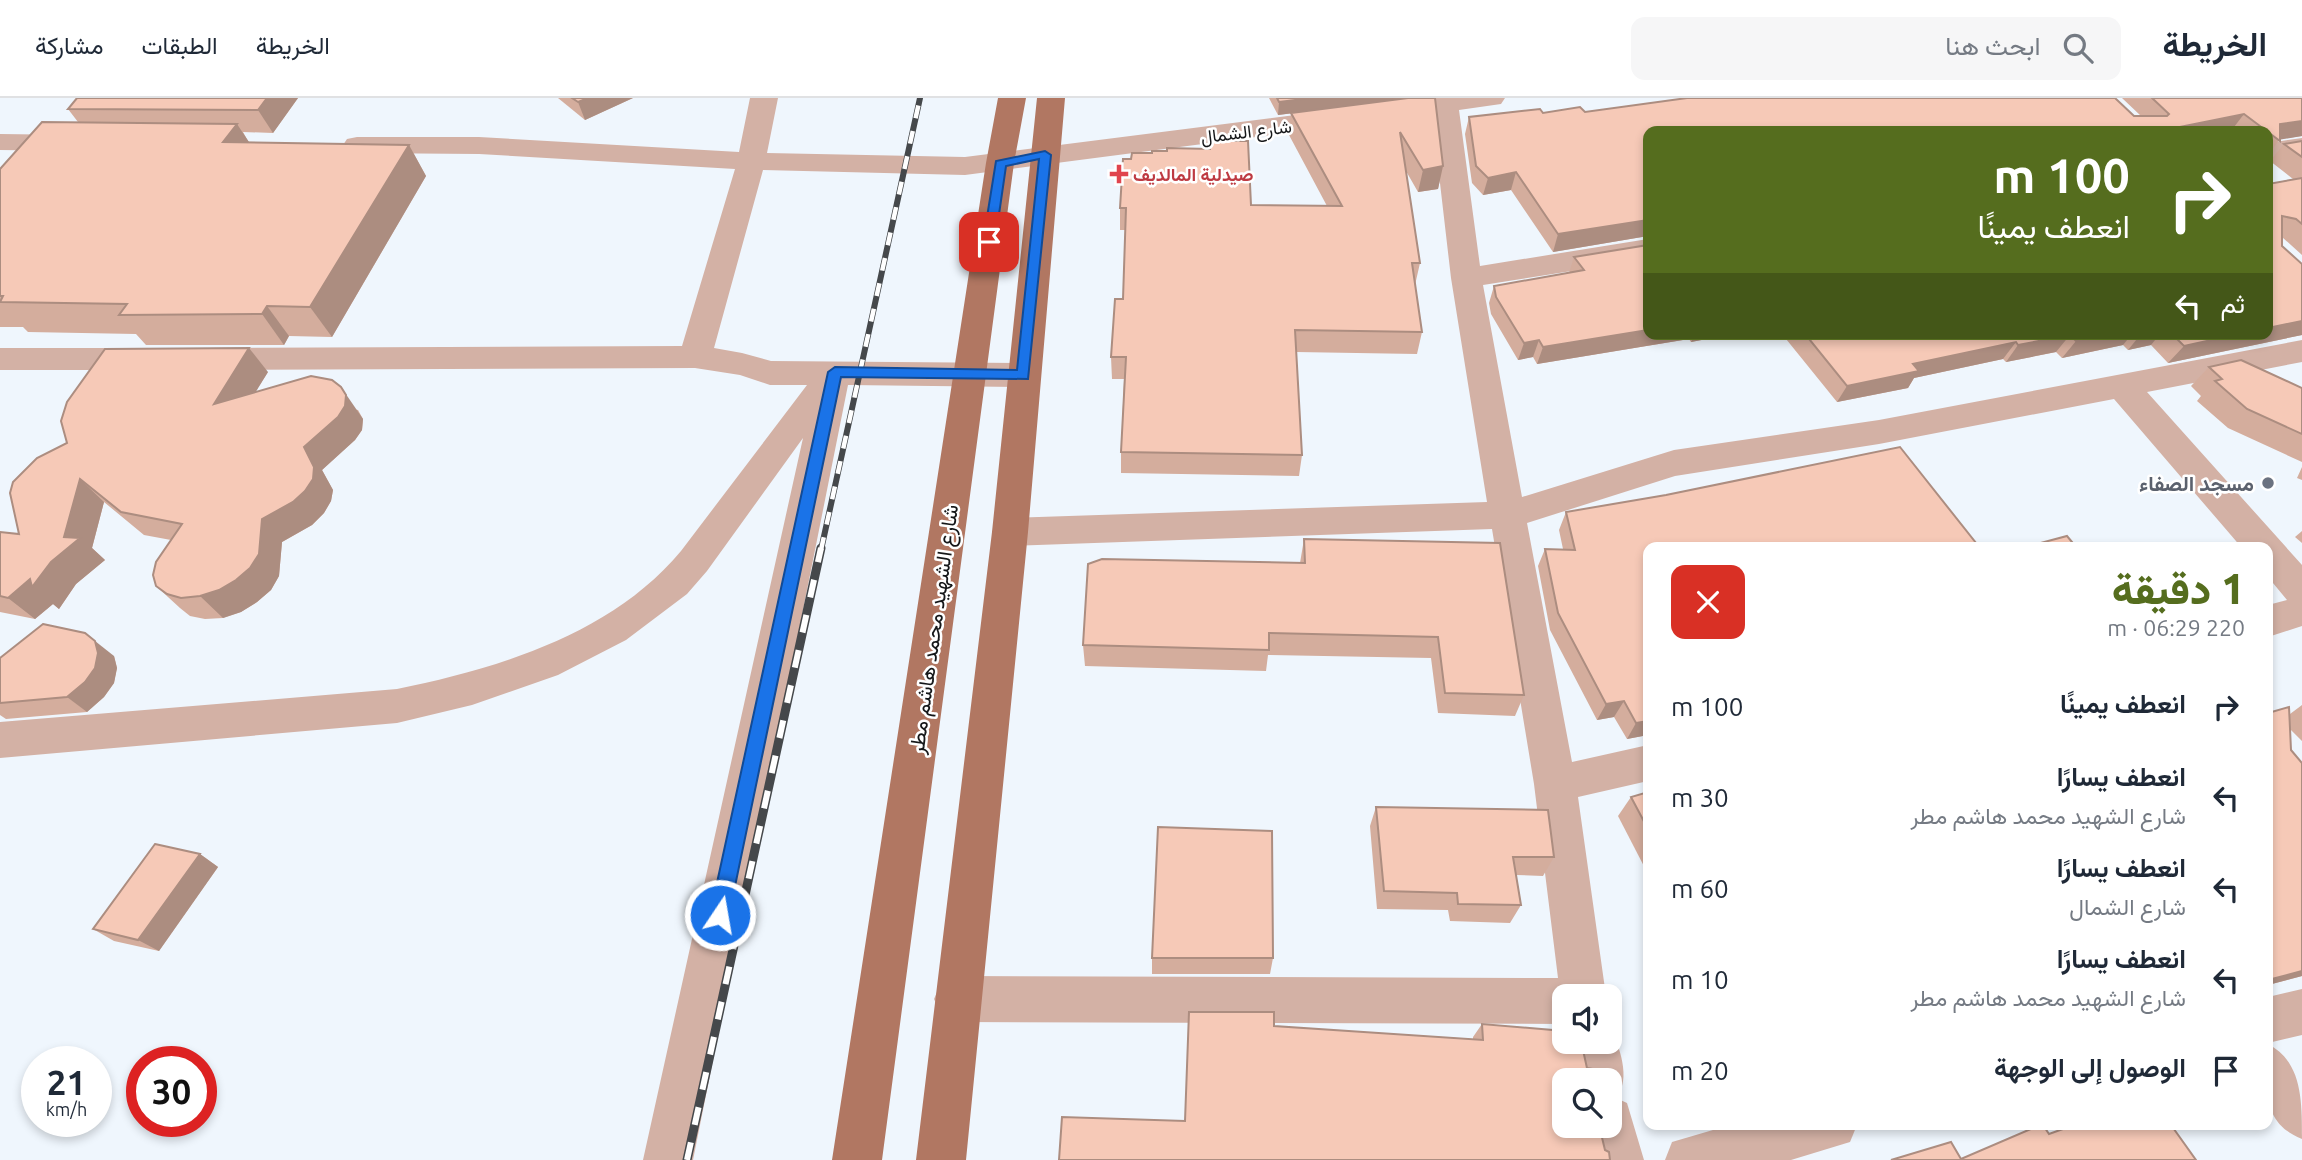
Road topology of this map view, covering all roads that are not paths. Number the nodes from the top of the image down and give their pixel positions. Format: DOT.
graph roads {
  1 [pos="764,98"];
  2 [pos="1012,98"];
  3 [pos="1051,98"];
  4 [pos="1491,98"];
  5 [pos="1445,101"];
  6 [pos="0,142"];
  7 [pos="110,143"];
  8 [pos="329,144"];
  9 [pos="2302,146"];
  10 [pos="2273,150"];
  11 [pos="1045,155"];
  12 [pos="751,162"];
  13 [pos="1000,163"];
  14 [pos="1643,250"];
  15 [pos="1466,278"];
  16 [pos="2302,351"];
  17 [pos="695,357"];
  18 [pos="0,359"];
  19 [pos="835,372"];
  20 [pos="970,375"];
  21 [pos="1023,375"];
  22 [pos="2122,386"];
  23 [pos="1509,515"];
  24 [pos="1010,532"];
  25 [pos="2259,542"];
  26 [pos="2273,558"];
  27 [pos="2302,591"];
  28 [pos="2302,611"];
  29 [pos="2273,620"];
  30 [pos="0,740"];
  31 [pos="1643,764"];
  32 [pos="1555,784"];
  33 [pos="1581,984"];
  34 [pos="957,999"];
  35 [pos="1552,1001"];
  36 [pos="2302,1012"];
  37 [pos="2273,1019"];
  38 [pos="2273,1075"];
  39 [pos="2302,1115"];
  40 [pos="1813,1130"];
  41 [pos="1614,1138"];
  42 [pos="668,1160"];
  43 [pos="857,1160"];
  44 [pos="941,1160"];
  45 [pos="1619,1160"];
  46 [pos="1690,1160"];
  1 -- 12 [label="street"];
  2 -- 13 [label="main road, شارع الشهيد محمد هاشم مطر"];
  3 -- 11 [label="main road"];
  4 -- 5 [label="street, شارع الشمال"];
  5 -- 11 [label="street, شارع الشمال"];
  5 -- 15 [label="street"];
  6 -- 7 [label="street"];
  8 -- 12 [label="street, شارع الشمال"];
  9 -- 10 [label="street"];
  11 -- 13 [label="street, شارع الشمال"];
  11 -- 21 [label="main road"];
  12 -- 13 [label="street, شارع الشمال"];
  12 -- 17 [label="street"];
  13 -- 20 [label="main road, شارع الشهيد محمد هاشم مطر"];
  14 -- 15 [label="street"];
  15 -- 23 [label="street"];
  16 -- 22 [label="street"];
  17 -- 18 [label="street"];
  17 -- 19 [label="street"];
  19 -- 20 [label="street"];
  19 -- 30 [label="street"];
  19 -- 42 [label="street"];
  20 -- 21 [label="street"];
  20 -- 43 [label="main road, شارع الشهيد محمد هاشم مطر"];
  21 -- 24 [label="main road"];
  22 -- 23 [label="street"];
  22 -- 25 [label="street"];
  23 -- 24 [label="street"];
  23 -- 32 [label="street"];
  24 -- 34 [label="main road"];
  26 -- 27 [label="street"];
  28 -- 29 [label="street"];
  31 -- 32 [label="street"];
  32 -- 33 [label="street"];
  34 -- 35 [label="street"];
  34 -- 44 [label="main road"];
  36 -- 37 [label="street"];
  38 -- 39 [label="street"];
  40 -- 46 [label="street"];
  41 -- 45 [label="street"];
}
